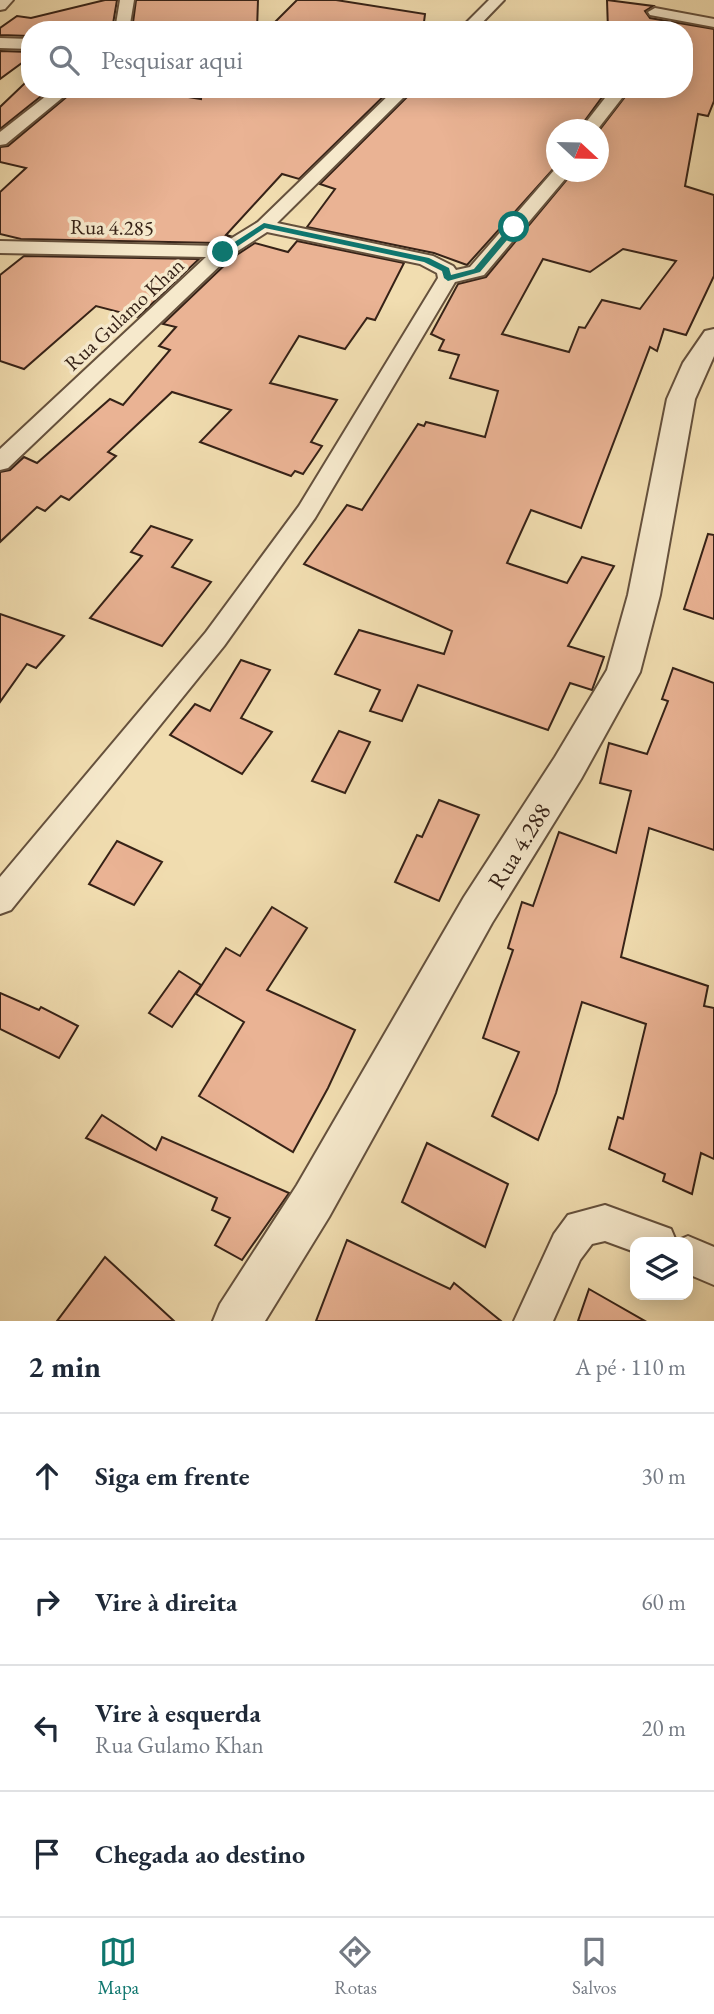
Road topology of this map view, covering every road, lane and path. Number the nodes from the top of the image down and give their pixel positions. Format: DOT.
graph roads {
  1 [pos="6,0"];
  2 [pos="128,0"];
  3 [pos="497,0"];
  4 [pos="0,6"];
  5 [pos="652,6"];
  6 [pos="124,21"];
  7 [pos="475,21"];
  8 [pos="714,23"];
  9 [pos="0,43"];
  10 [pos="21,44"];
  11 [pos="54,98"];
  12 [pos="395,98"];
  13 [pos="614,98"];
  14 [pos="597,119"];
  15 [pos="0,140"];
  16 [pos="554,182"];
  17 [pos="264,226"];
  18 [pos="0,247"];
  19 [pos="223,252"];
  20 [pos="448,278"];
  21 [pos="714,337"];
  22 [pos="0,462"];
  23 [pos="0,900"];
  24 [pos="644,1237"];
  25 [pos="693,1257"];
  26 [pos="714,1266"];
  27 [pos="237,1321"];
  28 [pos="533,1321"];
  1 -- 4 [label="street"];
  2 -- 6 [label="street"];
  3 -- 7 [label="street"];
  5 -- 8 [label="street"];
  9 -- 10 [label="street"];
  11 -- 15 [label="street"];
  12 -- 17 [label="street, Rua Gulamo Khan"];
  13 -- 14 [label="street"];
  16 -- 20 [label="street"];
  17 -- 19 [label="street, Rua Gulamo Khan"];
  17 -- 20 [label="street"];
  18 -- 19 [label="street, Rua 4.285"];
  19 -- 22 [label="street, Rua Gulamo Khan"];
  20 -- 23 [label="street"];
  21 -- 27 [label="street, Rua 4.288"];
  24 -- 28 [label="street"];
  25 -- 26 [label="street"];
}
